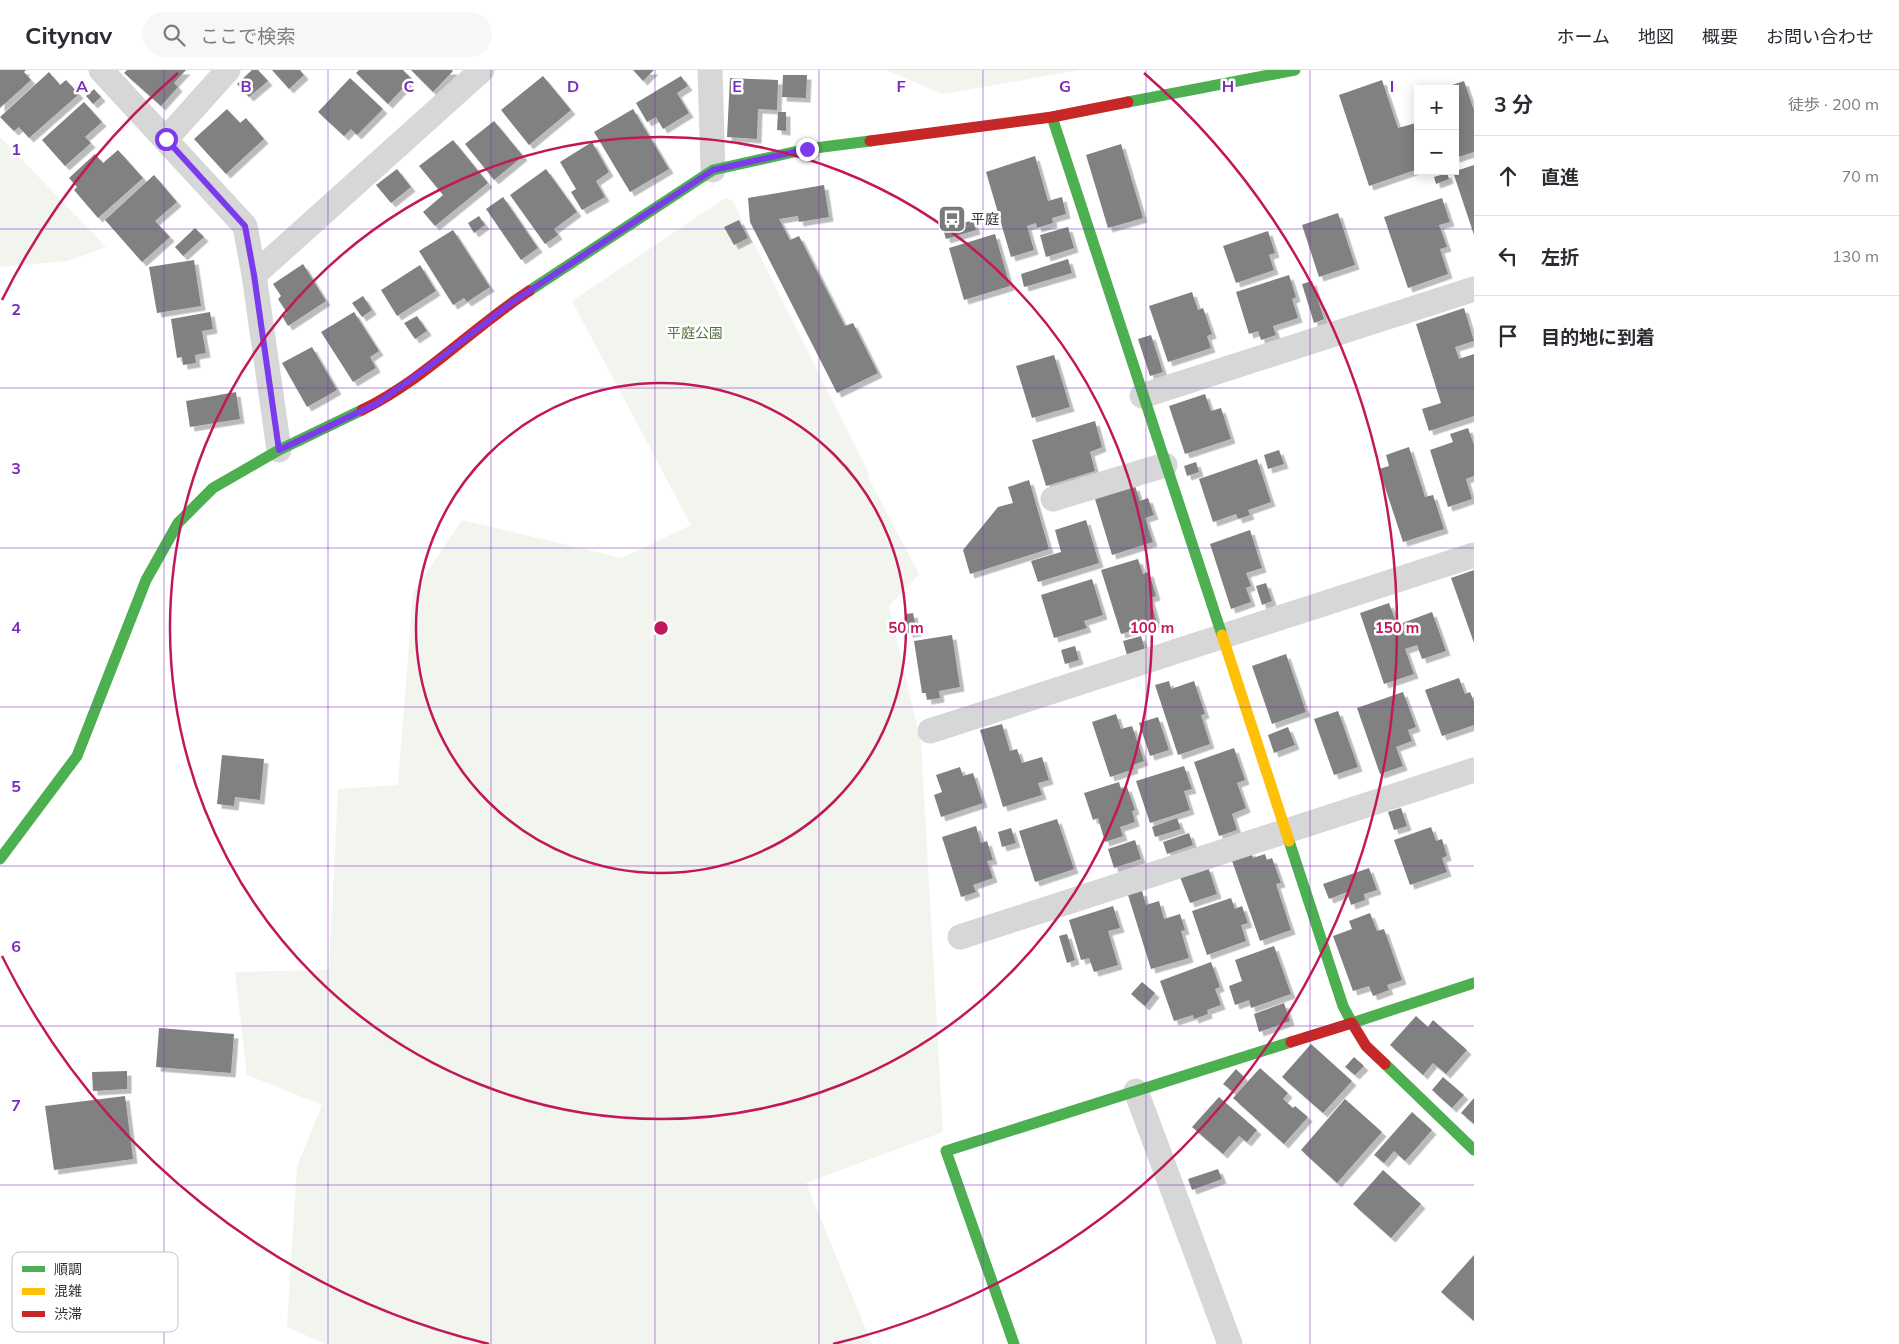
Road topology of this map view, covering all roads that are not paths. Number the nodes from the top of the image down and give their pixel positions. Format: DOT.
graph roads {
  1 [pos="101,70"];
  2 [pos="228,70"];
  3 [pos="482,70"];
  4 [pos="710,70"];
  5 [pos="1295,70"];
  6 [pos="1052,117"];
  7 [pos="166,139"];
  8 [pos="713,170"];
  9 [pos="254,275"];
  10 [pos="1474,289"];
  11 [pos="1142,396"];
  12 [pos="279,450"];
  13 [pos="1165,465"];
  14 [pos="1053,499"];
  15 [pos="1474,555"];
  16 [pos="1222,636"];
  17 [pos="930,731"];
  18 [pos="1474,770"];
  19 [pos="1287,832"];
  20 [pos="0,860"];
  21 [pos="960,937"];
  22 [pos="1474,983"];
  23 [pos="1352,1023"];
  24 [pos="1136,1091"];
  25 [pos="1474,1150"];
  26 [pos="1014,1344"];
  27 [pos="1230,1344"];
  1 -- 7 [label="street"];
  2 -- 7 [label="street"];
  3 -- 9 [label="street"];
  4 -- 8 [label="street"];
  5 -- 6 [label="street"];
  6 -- 8 [label="street"];
  6 -- 11 [label="street"];
  7 -- 9 [label="street"];
  8 -- 12 [label="street"];
  9 -- 12 [label="street"];
  10 -- 11 [label="street"];
  11 -- 13 [label="street"];
  12 -- 20 [label="street"];
  13 -- 14 [label="street"];
  13 -- 16 [label="street"];
  15 -- 16 [label="street"];
  16 -- 17 [label="street"];
  16 -- 19 [label="street"];
  18 -- 19 [label="street"];
  19 -- 21 [label="street"];
  19 -- 23 [label="street"];
  22 -- 23 [label="street"];
  23 -- 24 [label="street"];
  23 -- 25 [label="street"];
  24 -- 26 [label="street"];
  24 -- 27 [label="street"];
}
